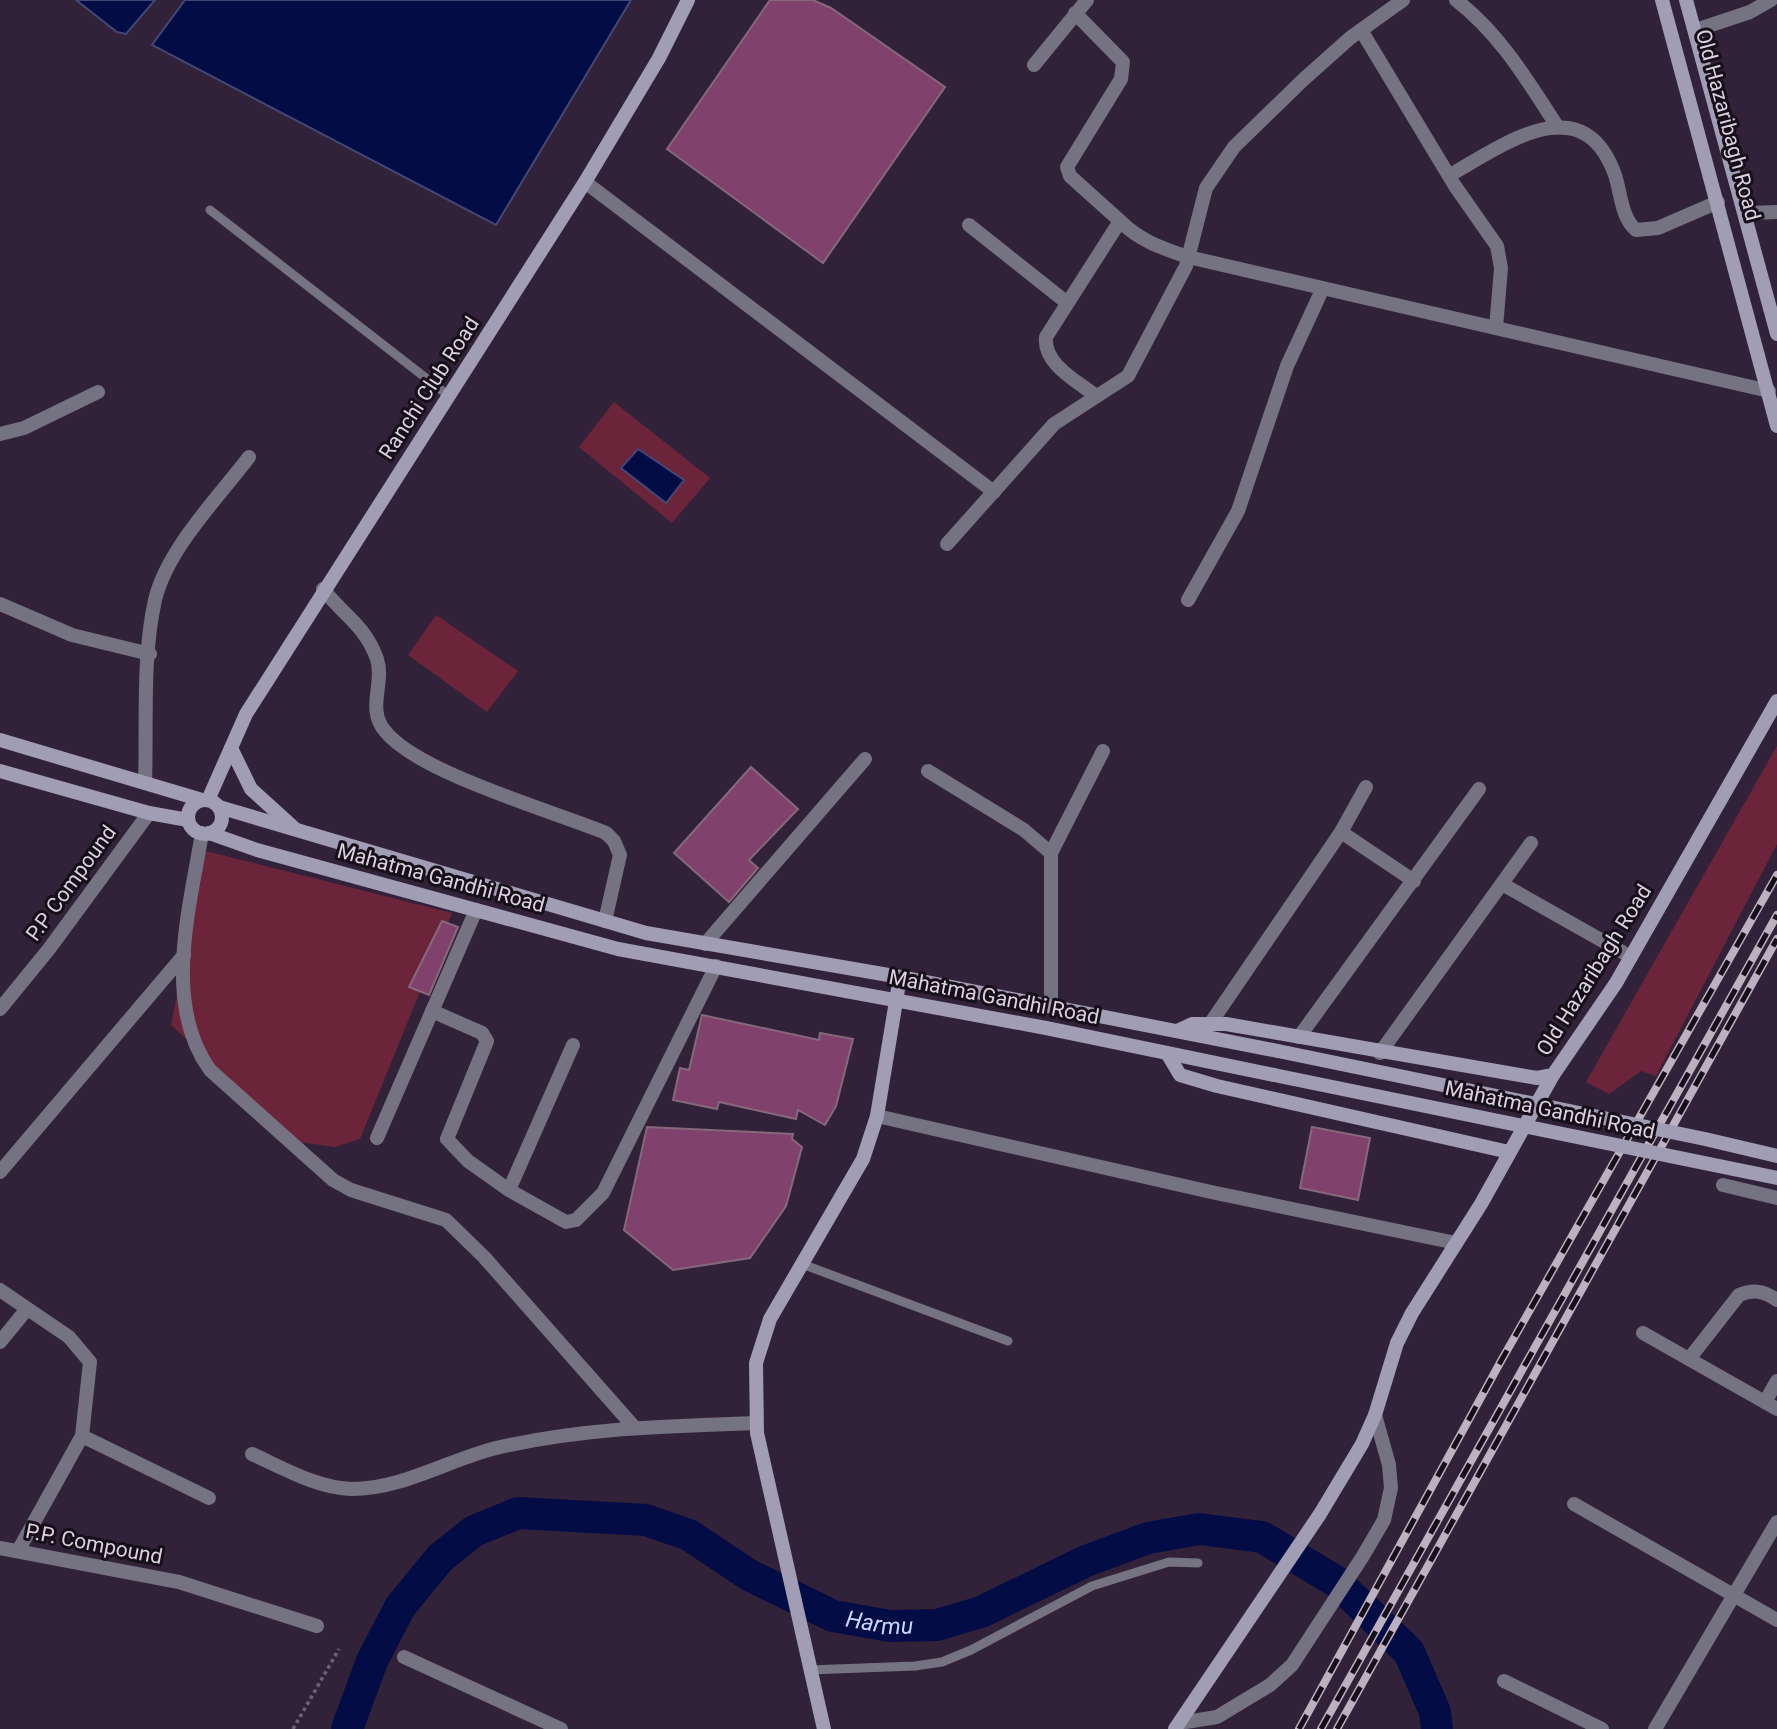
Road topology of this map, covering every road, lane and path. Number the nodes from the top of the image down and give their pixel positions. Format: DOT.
graph roads {
  1 [pos="688,0"];
  2 [pos="1087,0"];
  3 [pos="1402,0"];
  4 [pos="1456,0"];
  5 [pos="1662,0"];
  6 [pos="1672,0"];
  7 [pos="1686,0"];
  8 [pos="1692,0"];
  9 [pos="1772,0"];
  10 [pos="1075,13"];
  11 [pos="1699,29"];
  12 [pos="1361,30"];
  13 [pos="1034,65"];
  14 [pos="1557,126"];
  15 [pos="1450,175"];
  16 [pos="585,182"];
  17 [pos="1718,202"];
  18 [pos="210,210"];
  19 [pos="1777,212"];
  20 [pos="1751,213"];
  21 [pos="1120,221"];
  22 [pos="968,225"];
  23 [pos="1188,257"];
  24 [pos="1322,290"];
  25 [pos="1066,302"];
  26 [pos="1777,305"];
  27 [pos="1496,328"];
  28 [pos="1771,339"];
  29 [pos="1773,390"];
  30 [pos="98,393"];
  31 [pos="449,396"];
  32 [pos="1096,396"];
  33 [pos="1777,426"];
  34 [pos="0,434"];
  35 [pos="249,457"];
  36 [pos="994,492"];
  37 [pos="947,544"];
  38 [pos="323,590"];
  39 [pos="1188,600"];
  40 [pos="0,604"];
  41 [pos="149,654"];
  42 [pos="1777,701"];
  43 [pos="0,740"];
  44 [pos="231,748"];
  45 [pos="1103,751"];
  46 [pos="865,759"];
  47 [pos="0,771"];
  48 [pos="928,771"];
  49 [pos="145,783"];
  50 [pos="1366,787"];
  51 [pos="1479,789"];
  52 [pos="210,802"];
  53 [pos="149,813"];
  54 [pos="188,820"];
  55 [pos="298,831"];
  56 [pos="1340,832"];
  57 [pos="205,833"];
  58 [pos="1531,843"];
  59 [pos="1051,853"];
  60 [pos="1414,881"];
  61 [pos="1502,884"];
  62 [pos="476,910"];
  63 [pos="605,921"];
  64 [pos="705,944"];
  65 [pos="184,955"];
  66 [pos="1631,957"];
  67 [pos="716,966"];
  68 [pos="900,977"];
  69 [pos="898,1000"];
  70 [pos="1051,1006"];
  71 [pos="0,1009"];
  72 [pos="432,1011"];
  73 [pos="1210,1024"];
  74 [pos="1177,1031"];
  75 [pos="1299,1037"];
  76 [pos="573,1045"];
  77 [pos="1167,1053"];
  78 [pos="1380,1053"];
  79 [pos="1553,1075"];
  80 [pos="877,1116"];
  81 [pos="377,1138"];
  82 [pos="1509,1152"];
  83 [pos="1777,1156"];
  84 [pos="0,1172"];
  85 [pos="1777,1178"];
  86 [pos="1723,1185"];
  87 [pos="509,1190"];
  88 [pos="1777,1198"];
  89 [pos="1456,1243"];
  90 [pos="802,1264"];
  91 [pos="0,1290"];
  92 [pos="1777,1300"];
  93 [pos="27,1309"];
  94 [pos="1643,1334"];
  95 [pos="1008,1341"];
  96 [pos="0,1342"];
  97 [pos="1689,1359"];
  98 [pos="1777,1381"];
  99 [pos="1771,1406"];
  100 [pos="1375,1415"];
  101 [pos="756,1423"];
  102 [pos="635,1427"];
  103 [pos="82,1436"];
  104 [pos="252,1454"];
  105 [pos="209,1498"];
  106 [pos="1574,1504"];
  107 [pos="1775,1528"];
  108 [pos="0,1548"];
  109 [pos="18,1551"];
  110 [pos="1198,1563"];
  111 [pos="1735,1596"];
  112 [pos="1777,1620"];
  113 [pos="317,1626"];
  114 [pos="339,1649"];
  115 [pos="404,1657"];
  116 [pos="809,1670"];
  117 [pos="1504,1681"];
  118 [pos="1178,1726"];
  119 [pos="556,1728"];
  120 [pos="293,1729"];
  121 [pos="824,1729"];
  122 [pos="1602,1729"];
  123 [pos="1656,1729"];
  1 -- 16 [label="main road, Ranchi Club Road"];
  2 -- 10 [label="street"];
  3 -- 12 [label="street"];
  4 -- 14 [label="street"];
  5 -- 17 [label="main road"];
  6 -- 28 [label="main road, Old Hazaribagh Road"];
  7 -- 28 [label="main road"];
  8 -- 11 [label="main road"];
  9 -- 11 [label="street"];
  10 -- 13 [label="street"];
  10 -- 21 [label="street"];
  11 -- 20 [label="main road"];
  12 -- 15 [label="street"];
  12 -- 23 [label="street"];
  14 -- 15 [label="street"];
  14 -- 17 [label="street"];
  15 -- 27 [label="street"];
  16 -- 31 [label="main road, Ranchi Club Road"];
  16 -- 36 [label="street"];
  17 -- 29 [label="main road"];
  18 -- 31 [label="lane"];
  19 -- 20 [label="street"];
  20 -- 26 [label="main road"];
  21 -- 23 [label="street"];
  21 -- 25 [label="street"];
  22 -- 25 [label="street"];
  23 -- 24 [label="street"];
  23 -- 32 [label="street"];
  24 -- 27 [label="street"];
  24 -- 39 [label="street"];
  25 -- 32 [label="street"];
  27 -- 29 [label="street"];
  28 -- 29 [label="main road"];
  29 -- 33 [label="main road"];
  30 -- 34 [label="street"];
  31 -- 38 [label="main road, Ranchi Club Road"];
  32 -- 36 [label="street"];
  35 -- 41 [label="street"];
  36 -- 37 [label="street"];
  38 -- 44 [label="main road, Ranchi Club Road"];
  38 -- 63 [label="street"];
  40 -- 41 [label="street"];
  41 -- 49 [label="street"];
  42 -- 66 [label="main road, Old Hazaribagh Road"];
  43 -- 49 [label="main road, Mahatma Gandhi Road"];
  44 -- 52 [label="main road, Ranchi Club Road"];
  44 -- 55 [label="main road"];
  45 -- 59 [label="street"];
  46 -- 64 [label="street"];
  47 -- 53 [label="main road"];
  48 -- 59 [label="street"];
  49 -- 52 [label="main road, Mahatma Gandhi Road"];
  50 -- 56 [label="street"];
  51 -- 60 [label="street"];
  52 -- 54 [label="main road"];
  52 -- 55 [label="main road, Mahatma Gandhi Road"];
  52 -- 57 [label="main road"];
  53 -- 54 [label="main road"];
  53 -- 71 [label="street, P.P Compound"];
  54 -- 57 [label="main road"];
  55 -- 63 [label="main road, Mahatma Gandhi Road"];
  56 -- 60 [label="street"];
  56 -- 73 [label="street"];
  57 -- 62 [label="main road, Mahatma Gandhi Road"];
  57 -- 65 [label="street"];
  58 -- 61 [label="street"];
  59 -- 70 [label="street"];
  60 -- 75 [label="street"];
  61 -- 66 [label="street"];
  61 -- 78 [label="street"];
  62 -- 67 [label="main road, Mahatma Gandhi Road"];
  62 -- 72 [label="street"];
  63 -- 64 [label="main road, Mahatma Gandhi Road"];
  64 -- 68 [label="main road, Mahatma Gandhi Road"];
  65 -- 84 [label="street"];
  65 -- 102 [label="street"];
  66 -- 79 [label="main road, Old Hazaribagh Road"];
  67 -- 69 [label="main road, Mahatma Gandhi Road"];
  67 -- 87 [label="street"];
  68 -- 69 [label="main road"];
  68 -- 70 [label="main road, Mahatma Gandhi Road"];
  69 -- 77 [label="main road, Mahatma Gandhi Road"];
  69 -- 80 [label="main road"];
  70 -- 74 [label="main road, Mahatma Gandhi Road"];
  72 -- 81 [label="street"];
  72 -- 87 [label="street"];
  73 -- 74 [label="main road, Old Hazaribagh Road"];
  73 -- 75 [label="main road, Old Hazaribagh Road"];
  74 -- 83 [label="main road, Mahatma Gandhi Road, bridge"];
  75 -- 78 [label="main road, Old Hazaribagh Road"];
  76 -- 87 [label="street"];
  77 -- 82 [label="main road"];
  77 -- 85 [label="main road, Mahatma Gandhi Road, bridge"];
  78 -- 79 [label="main road, Old Hazaribagh Road"];
  79 -- 82 [label="main road"];
  80 -- 89 [label="street"];
  80 -- 90 [label="main road"];
  82 -- 89 [label="main road"];
  86 -- 88 [label="street"];
  89 -- 100 [label="main road"];
  90 -- 95 [label="lane"];
  90 -- 101 [label="main road"];
  91 -- 93 [label="street"];
  92 -- 97 [label="street"];
  93 -- 96 [label="street"];
  93 -- 103 [label="street"];
  94 -- 97 [label="street"];
  97 -- 99 [label="street"];
  98 -- 99 [label="street"];
  100 -- 118 [label="main road"];
  100 -- 118 [label="street"];
  101 -- 102 [label="street"];
  101 -- 116 [label="main road"];
  102 -- 104 [label="street"];
  103 -- 105 [label="street"];
  103 -- 109 [label="street"];
  106 -- 111 [label="street"];
  107 -- 111 [label="street"];
  108 -- 109 [label="street, P.P. Compound"];
  109 -- 113 [label="street, P.P. Compound"];
  110 -- 116 [label="lane"];
  111 -- 112 [label="street"];
  111 -- 123 [label="street"];
  114 -- 120 [label="path"];
  115 -- 119 [label="street"];
  116 -- 121 [label="main road"];
  117 -- 122 [label="street"];
}
